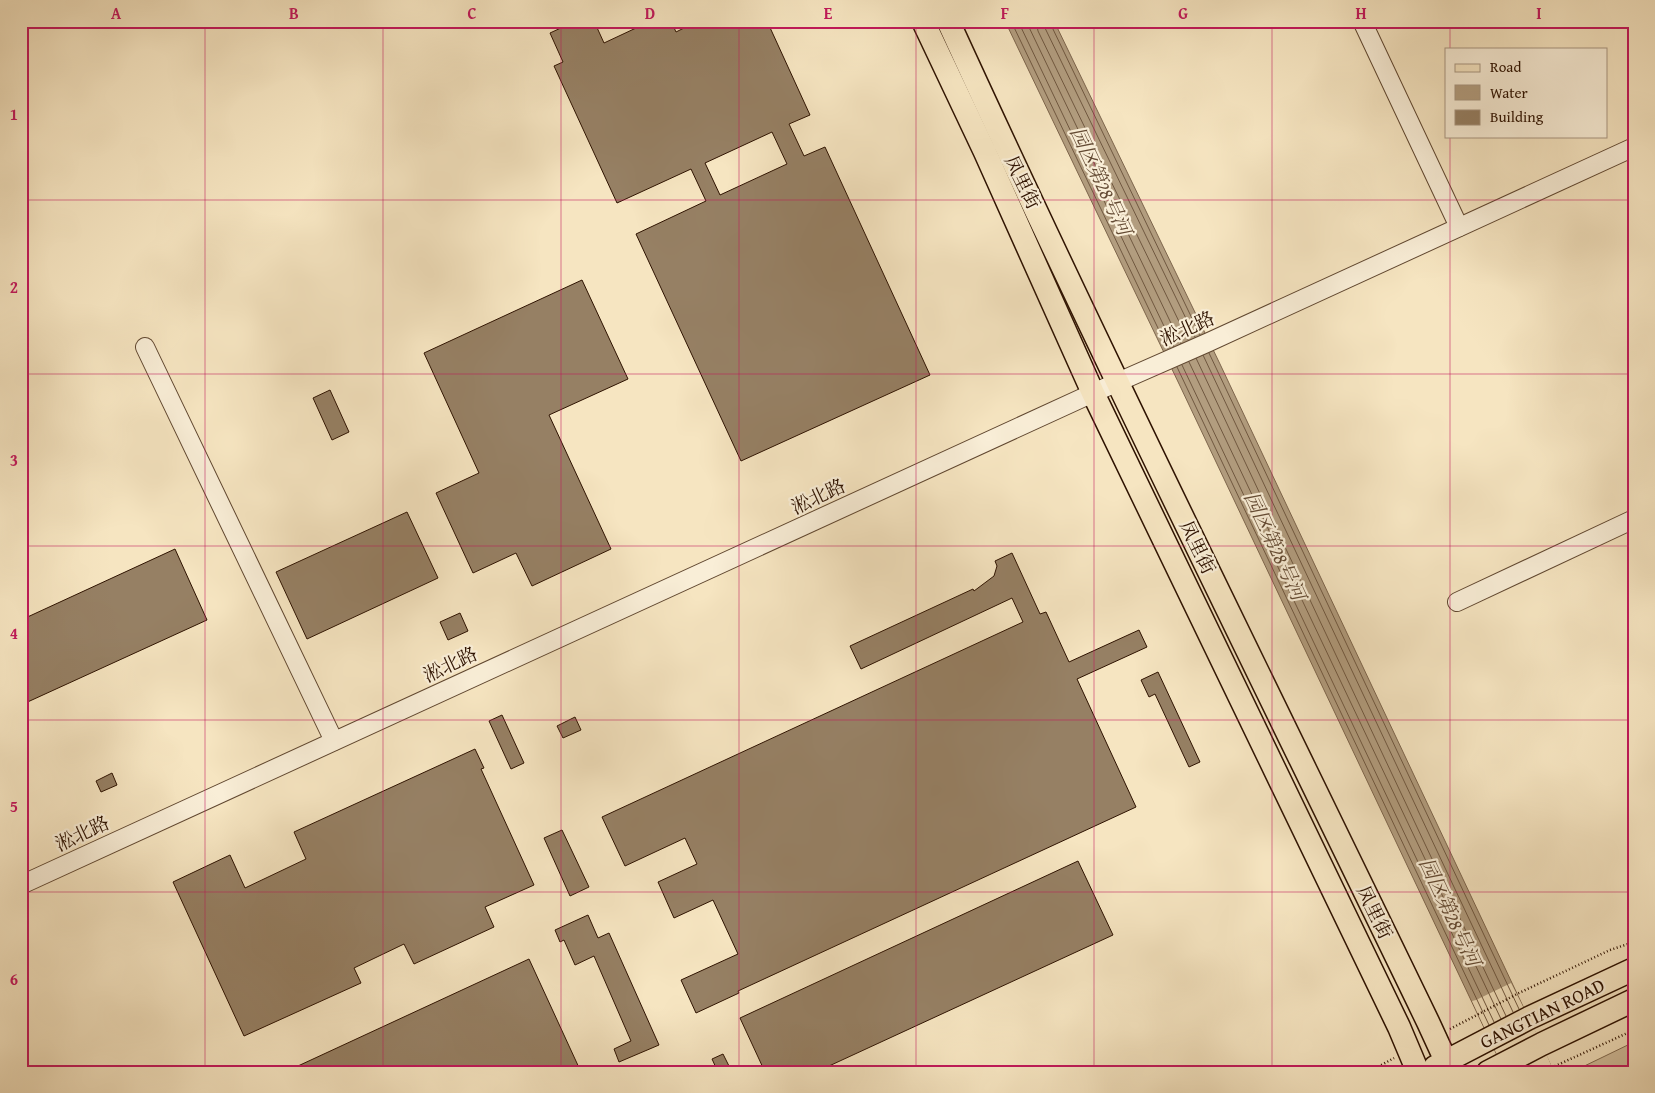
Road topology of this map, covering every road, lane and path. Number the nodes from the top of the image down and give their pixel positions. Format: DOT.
graph roads {
  1 [pos="923,21"];
  2 [pos="948,21"];
  3 [pos="1362,21"];
  4 [pos="1634,147"];
  5 [pos="1459,227"];
  6 [pos="145,347"];
  7 [pos="1118,382"];
  8 [pos="1093,393"];
  9 [pos="1634,519"];
  10 [pos="1457,602"];
  11 [pos="334,741"];
  12 [pos="21,885"];
  13 [pos="1634,942"];
  14 [pos="1634,969"];
  15 [pos="1634,1000"];
  16 [pos="1478,1013"];
  17 [pos="1634,1030"];
  18 [pos="1449,1066"];
  19 [pos="1495,1068"];
  20 [pos="1418,1072"];
  21 [pos="1425,1072"];
  22 [pos="1542,1072"];
  1 -- 8 [label="main road, 凤里街"];
  2 -- 7 [label="main road, 凤里街"];
  3 -- 5 [label="street"];
  4 -- 5 [label="street, 淞北路"];
  5 -- 7 [label="street, 淞北路"];
  6 -- 11 [label="street"];
  7 -- 8 [label="street, 淞北路"];
  7 -- 18 [label="main road, 凤里街"];
  8 -- 11 [label="street, 淞北路"];
  8 -- 20 [label="main road, 凤里街"];
  9 -- 10 [label="street"];
  11 -- 12 [label="street, 淞北路"];
  13 -- 16 [label="path"];
  14 -- 18 [label="main road, GANGTIAN ROAD"];
  15 -- 19 [label="main road, GANGTIAN ROAD"];
  17 -- 22 [label="path"];
  18 -- 21 [label="main road, GANGTIAN ROAD"];
}
